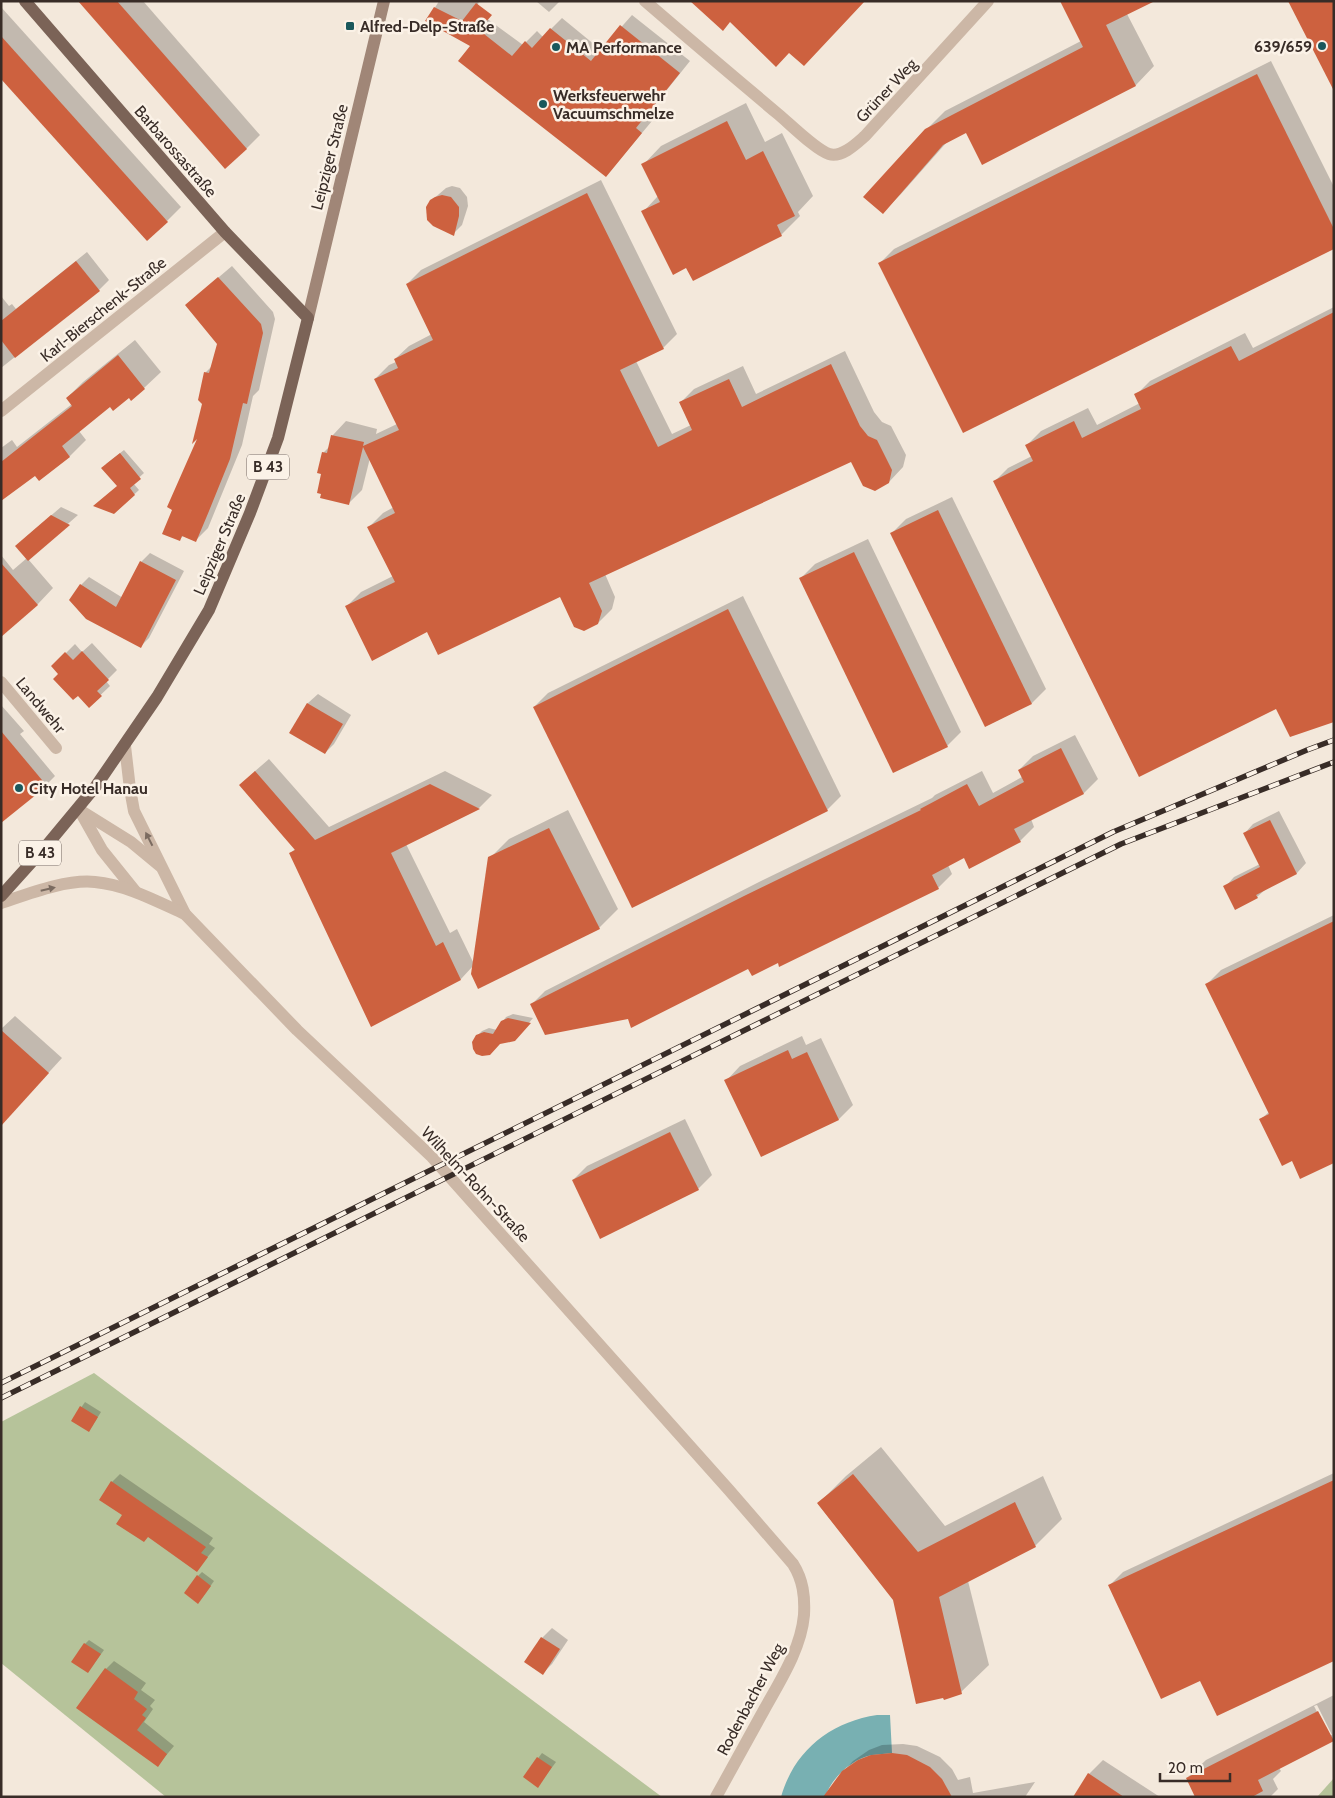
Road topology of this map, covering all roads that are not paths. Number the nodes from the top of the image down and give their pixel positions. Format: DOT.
graph roads {
  1 [pos="25,1"];
  2 [pos="384,1"];
  3 [pos="645,1"];
  4 [pos="988,1"];
  5 [pos="225,232"];
  6 [pos="308,318"];
  7 [pos="1,411"];
  8 [pos="1,682"];
  9 [pos="125,746"];
  10 [pos="56,748"];
  11 [pos="78,809"];
  12 [pos="165,870"];
  13 [pos="136,891"];
  14 [pos="1,896"];
  15 [pos="1,903"];
  16 [pos="185,914"];
  17 [pos="729,1490"];
  18 [pos="716,1797"];
  1 -- 5 [label="main road, Barbarossastraße"];
  2 -- 6 [label="main road, Leipziger Straße"];
  3 -- 4 [label="street, Grüner Weg"];
  5 -- 6 [label="main road, Barbarossastraße"];
  5 -- 7 [label="street, Karl-Bierschenk-Straße"];
  6 -- 9 [label="main road, Leipziger Straße / B 43"];
  8 -- 10 [label="street, Landwehr"];
  9 -- 11 [label="main road, Leipziger Straße / B 43"];
  12 -- 9 [label="street, Wilhelm-Rohn-Straße, one-way"];
  11 -- 12 [label="street, Wilhelm-Rohn-Straße"];
  11 -- 13 [label="street, Wilhelm-Rohn-Straße"];
  11 -- 14 [label="main road, Leipziger Straße / B 43"];
  12 -- 16 [label="street, Wilhelm-Rohn-Straße"];
  15 -- 13 [label="street, Wilhelm-Rohn-Straße, one-way"];
  13 -- 16 [label="street, Wilhelm-Rohn-Straße"];
  16 -- 17 [label="street, Wilhelm-Rohn-Straße"];
  17 -- 18 [label="street, Rodenbacher Weg"];
}
